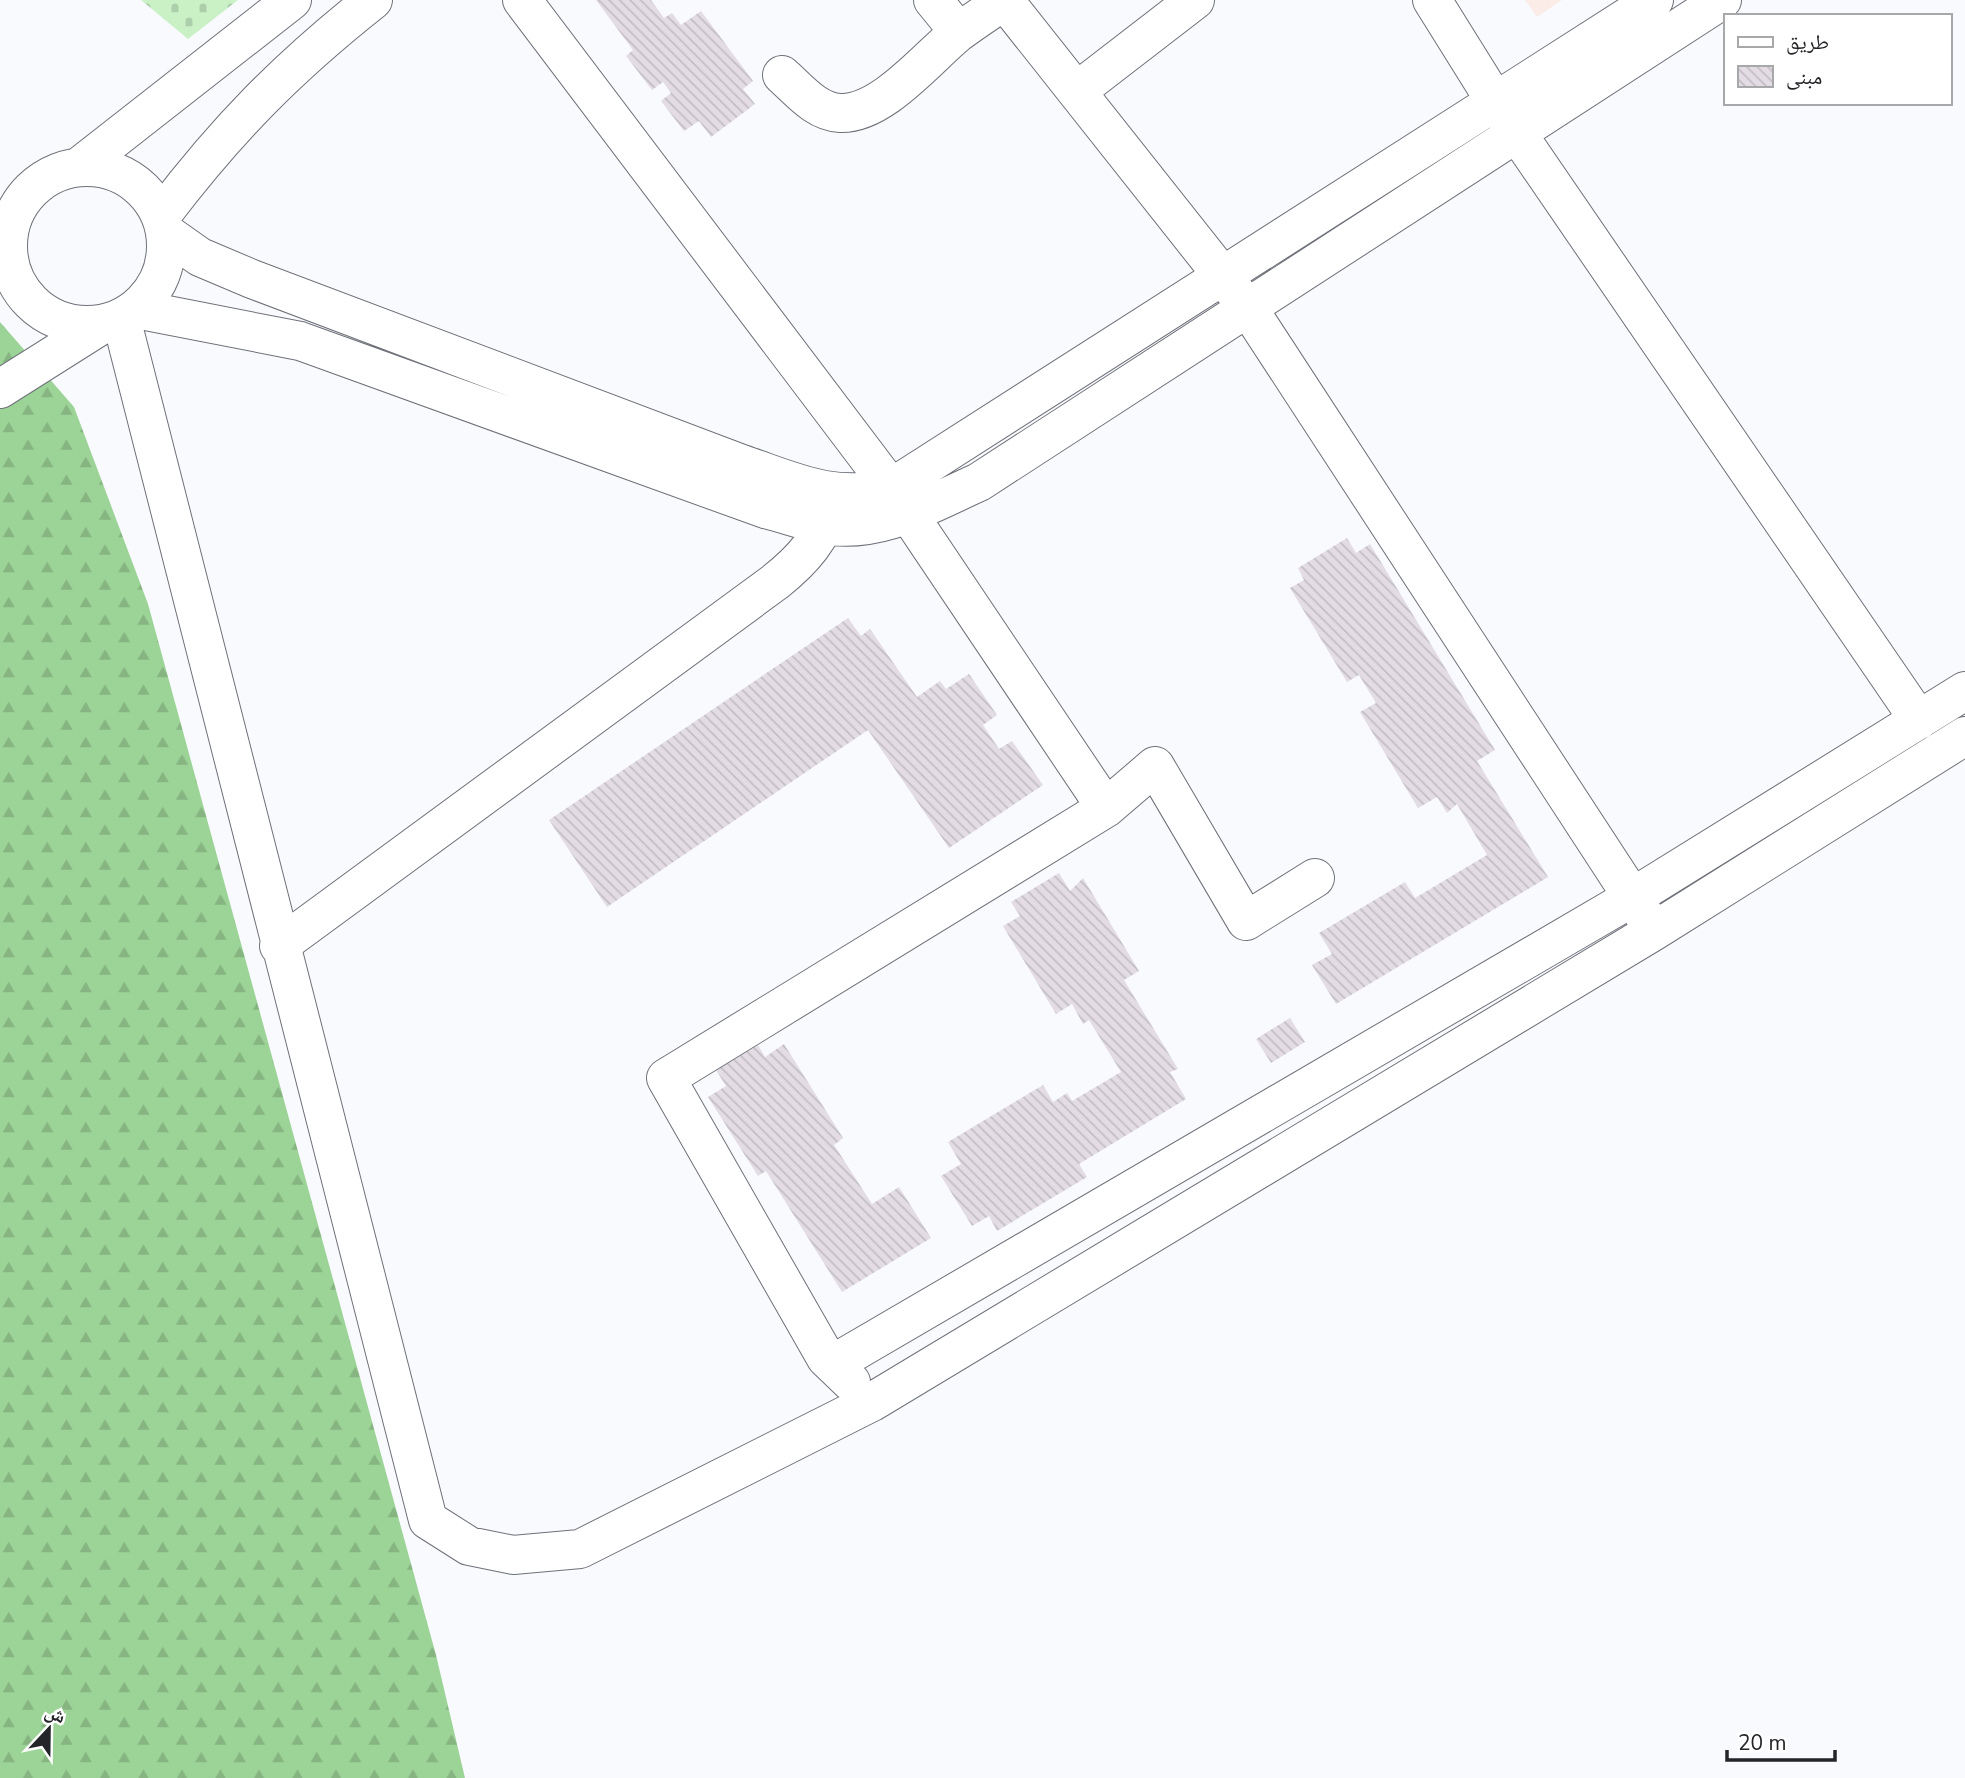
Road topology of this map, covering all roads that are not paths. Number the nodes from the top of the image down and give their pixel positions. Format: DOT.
graph roads {
  1 [pos="292,0"];
  2 [pos="373,0"];
  3 [pos="522,0"];
  4 [pos="933,0"];
  5 [pos="1004,0"];
  6 [pos="1195,0"];
  7 [pos="1432,0"];
  8 [pos="1654,0"];
  9 [pos="1722,0"];
  10 [pos="959,32"];
  11 [pos="782,75"];
  12 [pos="1077,91"];
  13 [pos="1495,101"];
  14 [pos="1519,132"];
  15 [pos="80,166"];
  16 [pos="163,224"];
  17 [pos="4,248"];
  18 [pos="1221,277"];
  19 [pos="1248,307"];
  20 [pos="120,317"];
  21 [pos="0,389"];
  22 [pos="900,501"];
  23 [pos="831,509"];
  24 [pos="1965,691"];
  25 [pos="1919,720"];
  26 [pos="1965,736"];
  27 [pos="1106,808"];
  28 [pos="1315,878"];
  29 [pos="1633,897"];
  30 [pos="1654,930"];
  31 [pos="279,946"];
  32 [pos="833,1364"];
  33 [pos="872,1402"];
  1 -- 15 [label="street"];
  2 -- 16 [label="street"];
  3 -- 22 [label="street"];
  4 -- 10 [label="street"];
  5 -- 10 [label="street"];
  5 -- 12 [label="street"];
  6 -- 12 [label="street"];
  7 -- 13 [label="street"];
  8 -- 13 [label="street"];
  9 -- 14 [label="street"];
  10 -- 11 [label="street"];
  12 -- 18 [label="street"];
  13 -- 14 [label="street"];
  13 -- 18 [label="street"];
  14 -- 19 [label="street"];
  14 -- 25 [label="street"];
  15 -- 16 [label="street"];
  15 -- 17 [label="street"];
  16 -- 20 [label="street"];
  16 -- 23 [label="street"];
  17 -- 20 [label="street"];
  18 -- 19 [label="street"];
  18 -- 22 [label="street"];
  19 -- 22 [label="street"];
  19 -- 29 [label="street"];
  20 -- 21 [label="street"];
  20 -- 23 [label="street"];
  20 -- 31 [label="street"];
  22 -- 23 [label="street"];
  22 -- 27 [label="street"];
  23 -- 31 [label="street"];
  24 -- 25 [label="street"];
  25 -- 29 [label="street"];
  26 -- 30 [label="street"];
  27 -- 28 [label="street"];
  27 -- 32 [label="street"];
  29 -- 30 [label="street"];
  29 -- 32 [label="street"];
  30 -- 33 [label="street"];
  31 -- 33 [label="street"];
  32 -- 33 [label="street"];
}
